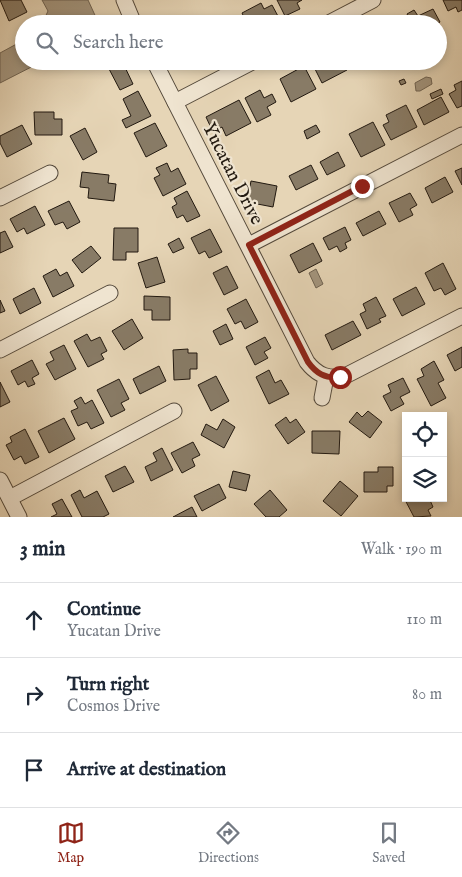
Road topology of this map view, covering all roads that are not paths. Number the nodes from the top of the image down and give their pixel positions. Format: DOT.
graph roads {
  1 [pos="124,0"];
  2 [pos="373,0"];
  3 [pos="130,15"];
  4 [pos="344,15"];
  5 [pos="159,70"];
  6 [pos="237,70"];
  7 [pos="175,102"];
  8 [pos="462,135"];
  9 [pos="50,173"];
  10 [pos="0,198"];
  11 [pos="249,245"];
  12 [pos="110,293"];
  13 [pos="462,316"];
  14 [pos="0,350"];
  15 [pos="326,377"];
  16 [pos="322,398"];
  17 [pos="174,411"];
  18 [pos="0,480"];
  19 [pos="10,498"];
  20 [pos="19,517"];
  1 -- 3 [label="street"];
  2 -- 4 [label="street"];
  5 -- 7 [label="street, Yucatan Drive"];
  6 -- 7 [label="street"];
  7 -- 11 [label="street, Yucatan Drive"];
  8 -- 11 [label="street"];
  9 -- 10 [label="street"];
  11 -- 15 [label="street, Yucatan Drive"];
  12 -- 14 [label="street"];
  13 -- 15 [label="street"];
  15 -- 16 [label="street"];
  17 -- 19 [label="street"];
  18 -- 19 [label="street"];
  19 -- 20 [label="street"];
}
